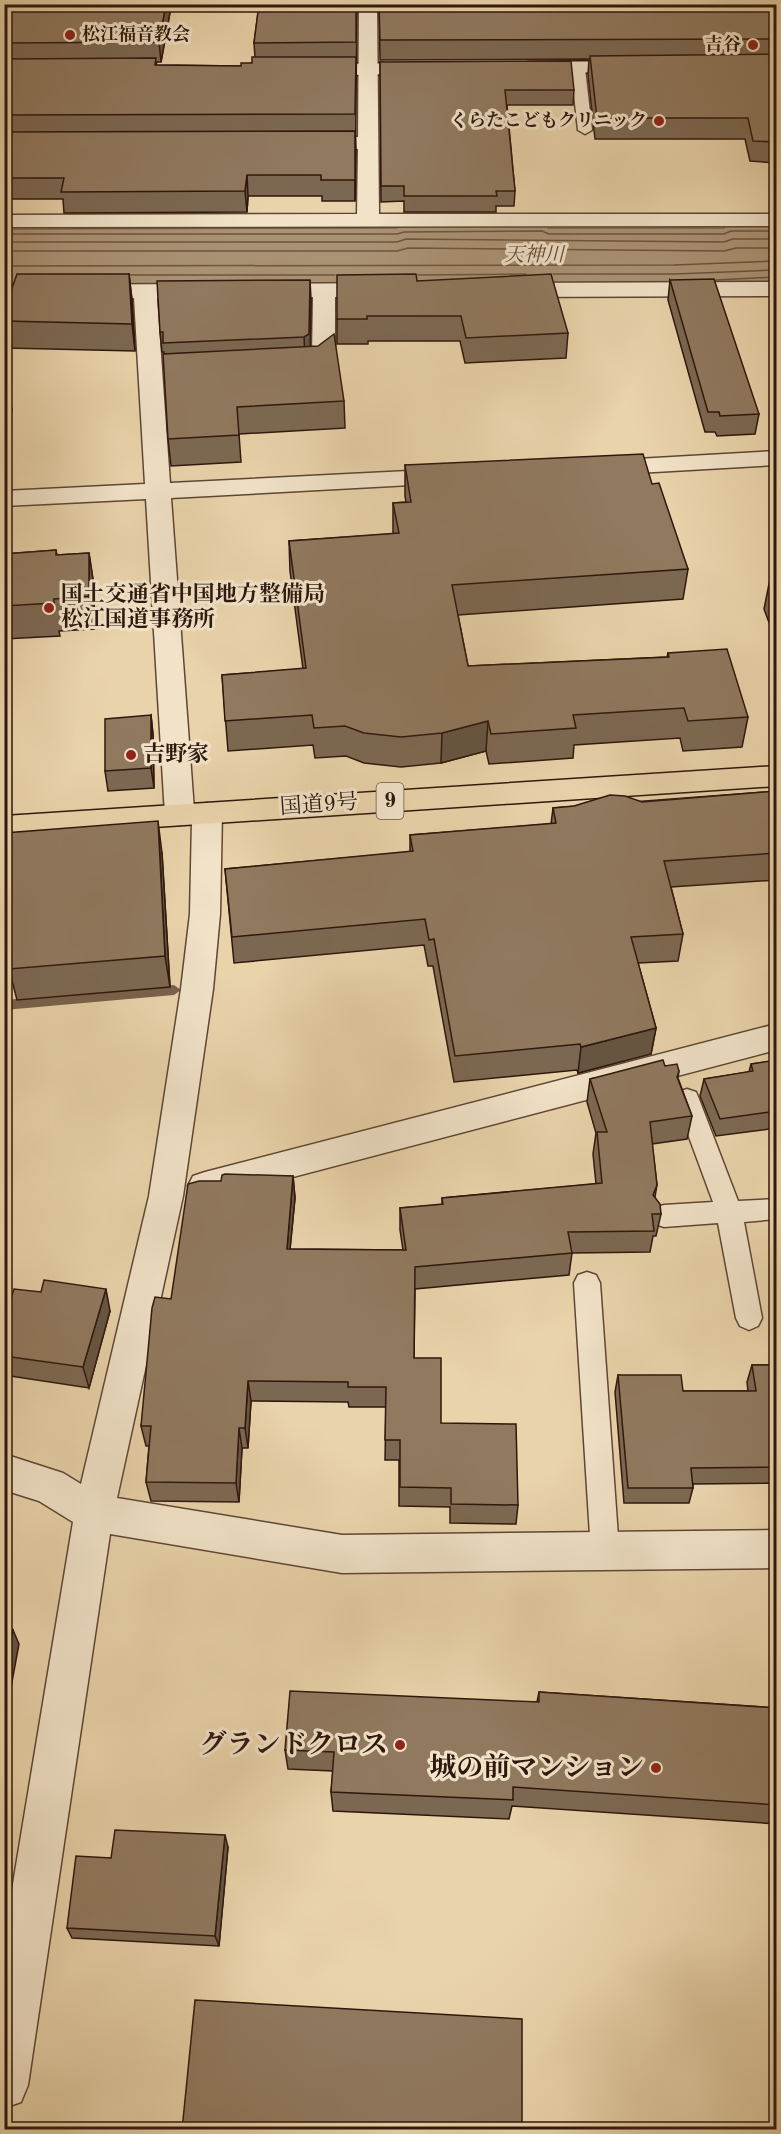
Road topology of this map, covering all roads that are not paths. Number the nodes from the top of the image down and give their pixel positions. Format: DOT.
graph roads {
  1 [pos="368,4"];
  2 [pos="648,67"];
  3 [pos="578,68"];
  4 [pos="450,69"];
  5 [pos="508,69"];
  6 [pos="298,70"];
  7 [pos="368,70"];
  8 [pos="585,130"];
  9 [pos="297,143"];
  10 [pos="368,143"];
  11 [pos="777,220"];
  12 [pos="4,221"];
  13 [pos="368,221"];
  14 [pos="777,289"];
  15 [pos="324,290"];
  16 [pos="407,290"];
  17 [pos="491,290"];
  18 [pos="4,292"];
  19 [pos="145,292"];
  20 [pos="277,367"];
  21 [pos="777,458"];
  22 [pos="585,468"];
  23 [pos="466,475"];
  24 [pos="158,492"];
  25 [pos="4,499"];
  26 [pos="777,776"];
  27 [pos="194,814"];
  28 [pos="4,827"];
  29 [pos="777,1037"];
  30 [pos="687,1099"];
  31 [pos="166,1196"];
  32 [pos="777,1209"];
  33 [pos="729,1212"];
  34 [pos="664,1216"];
  35 [pos="587,1283"];
  36 [pos="749,1318"];
  37 [pos="4,1472"];
  38 [pos="94,1513"];
  39 [pos="777,1550"];
  40 [pos="605,1551"];
  41 [pos="4,2085"];
  1 -- 7 [label="street"];
  2 -- 3 [label="street"];
  3 -- 5 [label="street"];
  3 -- 8 [label="lane"];
  4 -- 7 [label="street"];
  6 -- 7 [label="street"];
  7 -- 10 [label="street"];
  9 -- 10 [label="street"];
  10 -- 13 [label="street"];
  11 -- 13 [label="street"];
  12 -- 13 [label="street"];
  14 -- 17 [label="street"];
  15 -- 16 [label="street"];
  15 -- 19 [label="street"];
  15 -- 20 [label="street"];
  18 -- 19 [label="street"];
  19 -- 24 [label="street"];
  21 -- 22 [label="street"];
  23 -- 24 [label="street"];
  24 -- 25 [label="street"];
  24 -- 27 [label="street"];
  26 -- 27 [label="highway, 国道9号 / 9"];
  27 -- 28 [label="highway, 国道9号 / 9"];
  27 -- 31 [label="street"];
  29 -- 31 [label="street"];
  30 -- 33 [label="lane"];
  31 -- 38 [label="street"];
  32 -- 33 [label="lane"];
  33 -- 34 [label="lane"];
  33 -- 36 [label="lane"];
  35 -- 40 [label="lane"];
  37 -- 38 [label="street"];
  38 -- 40 [label="street"];
  38 -- 41 [label="street"];
  39 -- 40 [label="street"];
}
